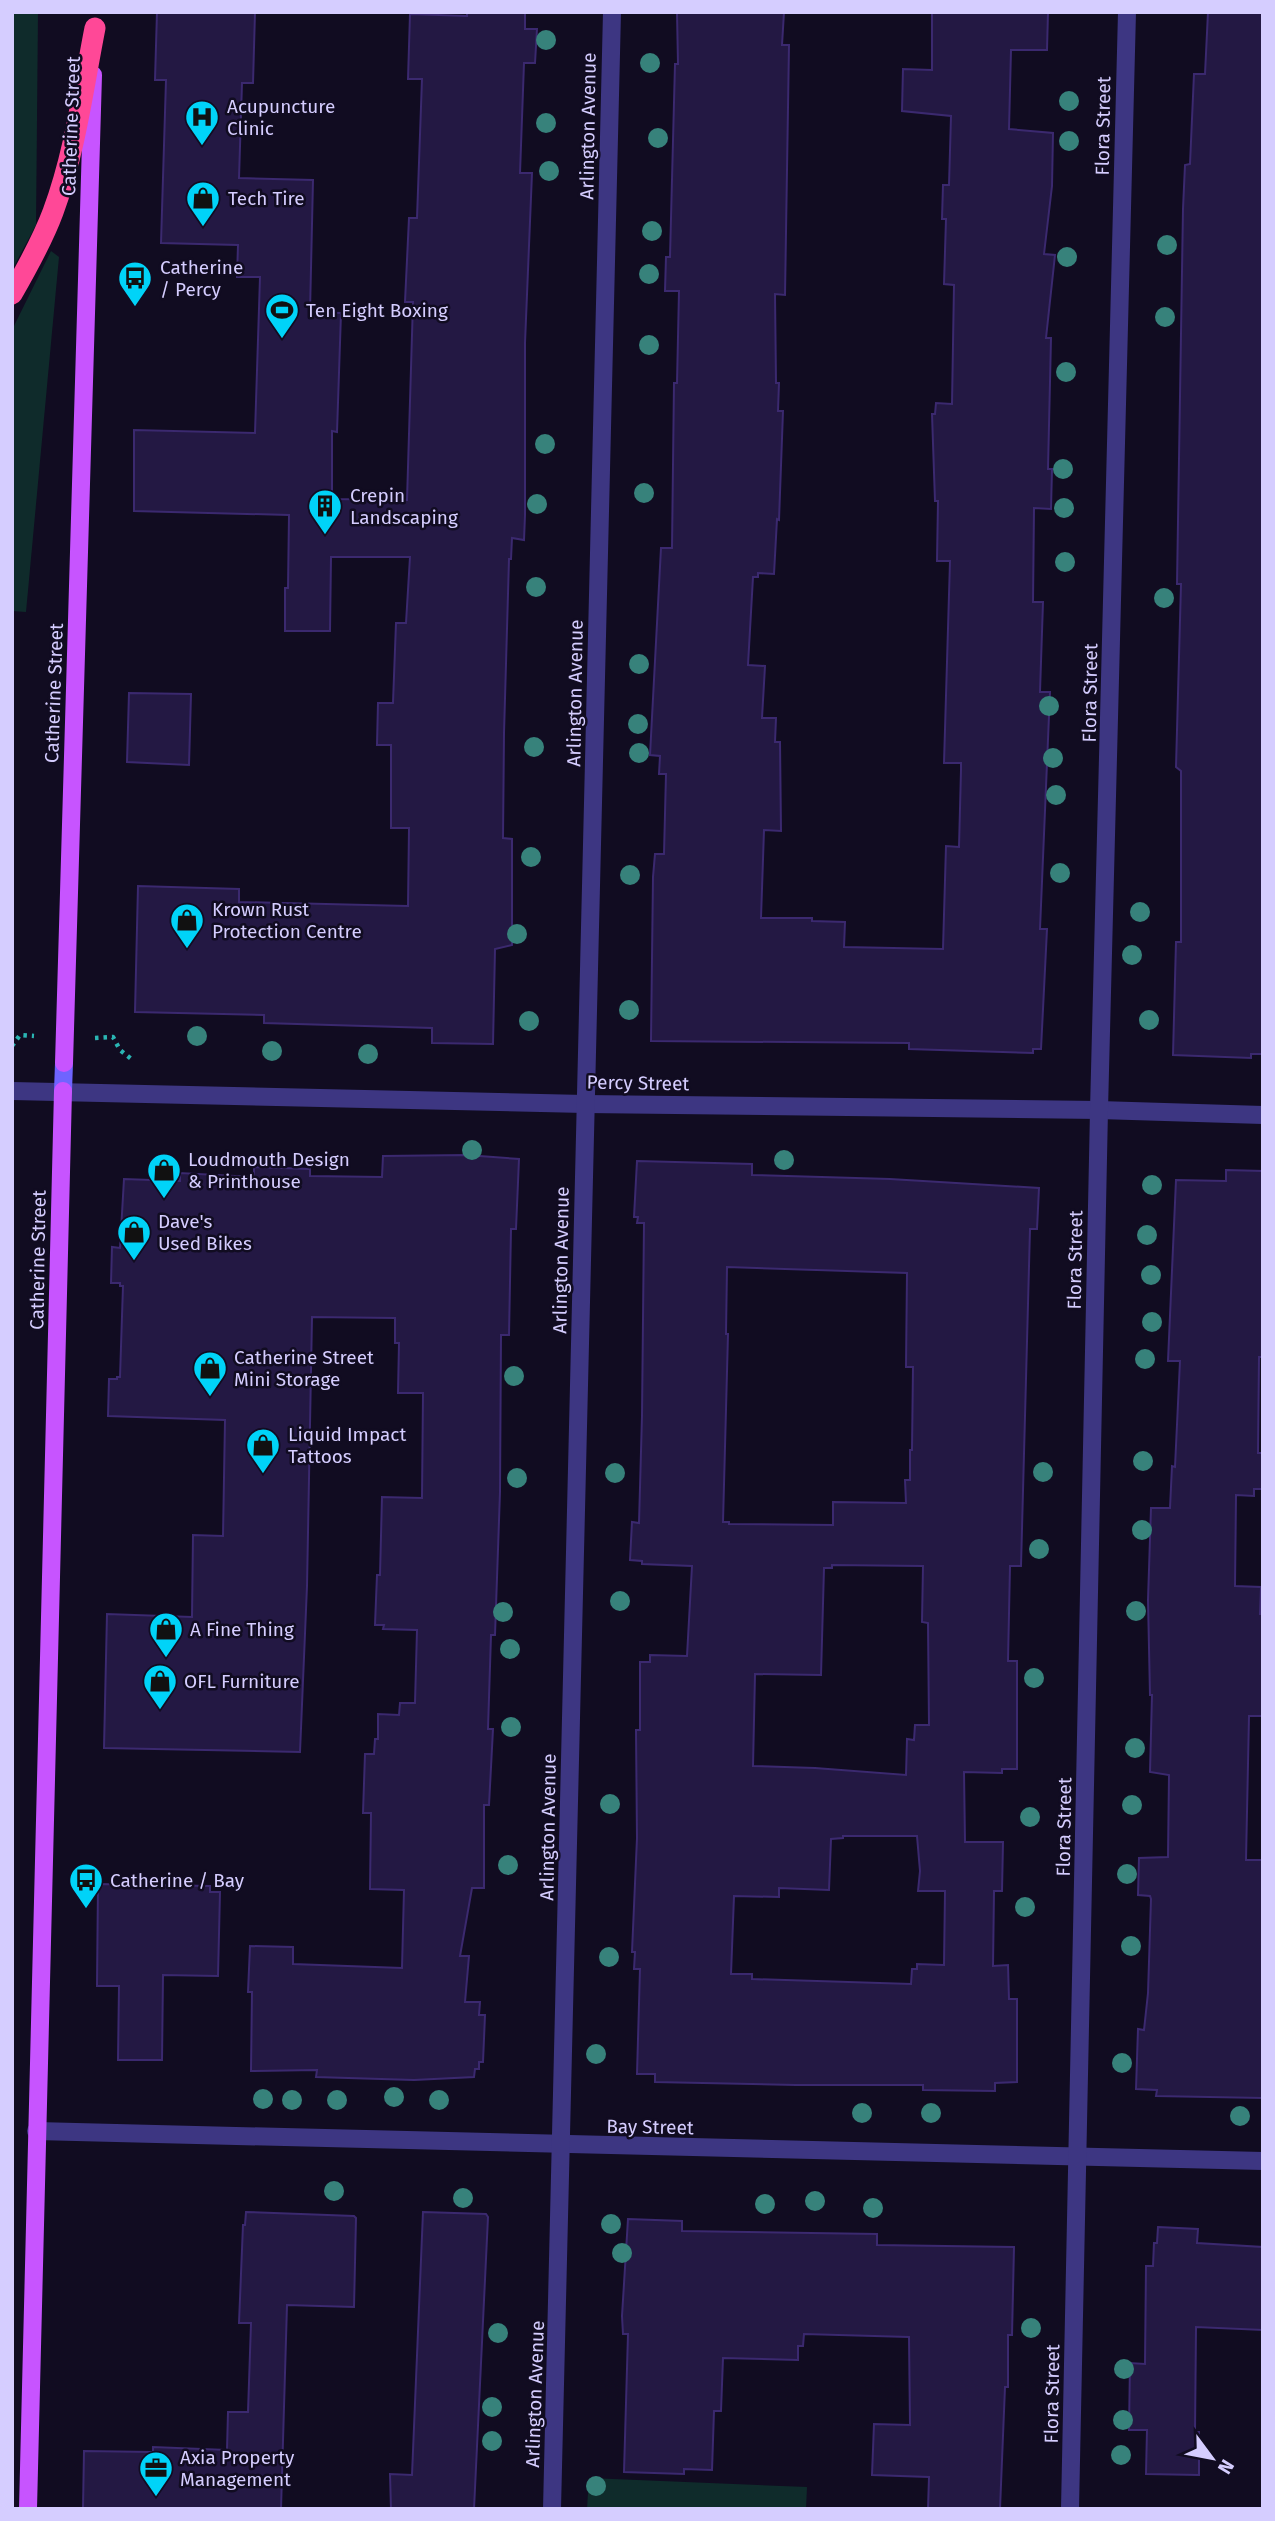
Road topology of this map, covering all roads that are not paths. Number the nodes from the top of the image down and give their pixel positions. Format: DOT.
graph roads {
  1 [pos="612,12"];
  2 [pos="1127,12"];
  3 [pos="95,20"];
  4 [pos="12,294"];
  5 [pos="12,1091"];
  6 [pos="64,1091"];
  7 [pos="585,1104"];
  8 [pos="1099,1110"];
  9 [pos="1263,1115"];
  10 [pos="36,2132"];
  11 [pos="562,2146"];
  12 [pos="1078,2158"];
  13 [pos="1263,2161"];
  14 [pos="28,2509"];
  15 [pos="552,2509"];
  16 [pos="1070,2509"];
  1 -- 7 [label="street, Arlington Avenue"];
  2 -- 8 [label="street, Flora Street"];
  3 -- 4 [label="highway"];
  3 -- 6 [label="main road, Catherine Street"];
  5 -- 6 [label="street, Percy Street"];
  6 -- 7 [label="street, Percy Street"];
  6 -- 10 [label="main road, Catherine Street"];
  7 -- 8 [label="street, Percy Street"];
  7 -- 11 [label="street, Arlington Avenue"];
  8 -- 9 [label="street, Percy Street"];
  8 -- 12 [label="street, Flora Street"];
  10 -- 11 [label="street, Bay Street"];
  10 -- 14 [label="main road, Catherine Street"];
  11 -- 12 [label="street, Bay Street"];
  11 -- 15 [label="street, Arlington Avenue"];
  12 -- 13 [label="street, Bay Street"];
  12 -- 16 [label="street, Flora Street"];
}
